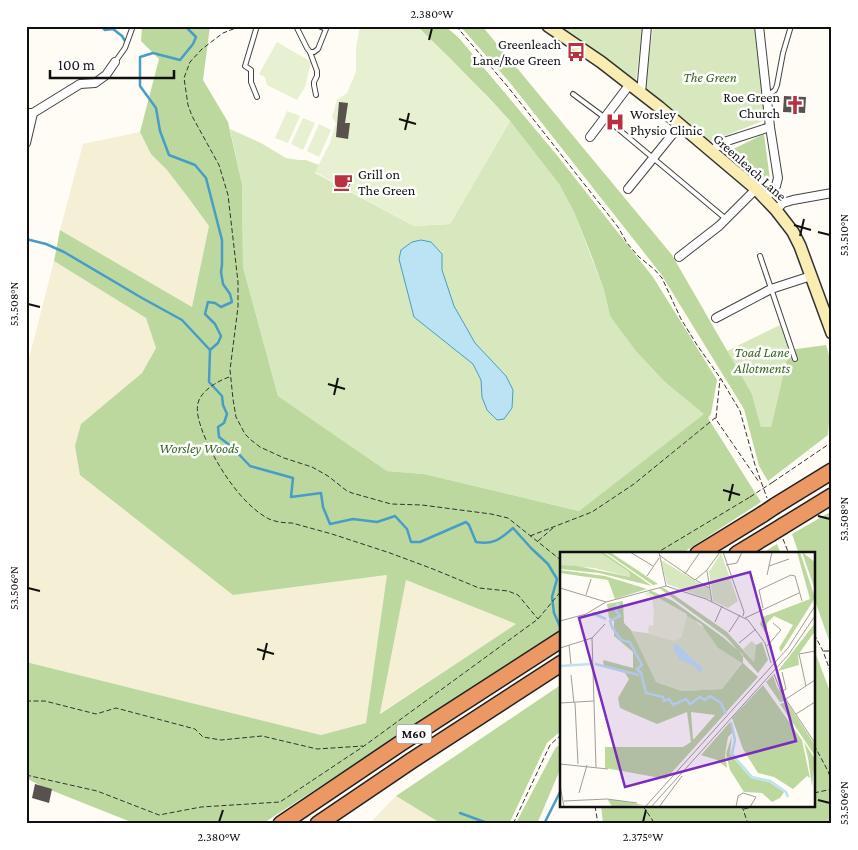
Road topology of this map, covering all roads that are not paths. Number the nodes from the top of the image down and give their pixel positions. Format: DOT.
graph roads {
  1 [pos="133,26"];
  2 [pos="257,26"];
  3 [pos="296,26"];
  4 [pos="319,26"];
  5 [pos="548,26"];
  6 [pos="759,26"];
  7 [pos="791,26"];
  8 [pos="646,27"];
  9 [pos="310,52"];
  10 [pos="115,62"];
  11 [pos="630,84"];
  12 [pos="641,92"];
  13 [pos="316,94"];
  14 [pos="573,94"];
  15 [pos="767,96"];
  16 [pos="257,97"];
  17 [pos="30,113"];
  18 [pos="604,118"];
  19 [pos="680,125"];
  20 [pos="770,127"];
  21 [pos="590,138"];
  22 [pos="26,143"];
  23 [pos="712,151"];
  24 [pos="653,158"];
  25 [pos="628,189"];
  26 [pos="756,189"];
  27 [pos="832,193"];
  28 [pos="765,199"];
  29 [pos="776,210"];
  30 [pos="726,219"];
  31 [pos="760,256"];
  32 [pos="679,257"];
  33 [pos="811,276"];
  34 [pos="770,289"];
  35 [pos="716,318"];
  36 [pos="832,333"];
  37 [pos="795,359"];
  38 [pos="832,471"];
  39 [pos="832,496"];
  40 [pos="701,552"];
  41 [pos="740,552"];
  42 [pos="555,643"];
  43 [pos="556,666"];
  44 [pos="411,761"];
  45 [pos="281,824"];
  46 [pos="318,824"];
  47 [pos="337,824"];
  1 -- 10 [label="lane"];
  2 -- 16 [label="lane"];
  3 -- 9 [label="lane"];
  4 -- 9 [label="lane"];
  5 -- 11 [label="street, Greenleach Lane"];
  6 -- 15 [label="street"];
  7 -- 15 [label="lane"];
  8 -- 12 [label="street"];
  9 -- 13 [label="lane"];
  10 -- 17 [label="street"];
  11 -- 12 [label="street, Greenleach Lane"];
  11 -- 18 [label="street"];
  12 -- 19 [label="street, Greenleach Lane"];
  14 -- 18 [label="lane"];
  15 -- 20 [label="street"];
  17 -- 22 [label="street"];
  18 -- 21 [label="street"];
  18 -- 24 [label="lane"];
  19 -- 23 [label="street, Greenleach Lane"];
  19 -- 24 [label="street"];
  20 -- 23 [label="street"];
  20 -- 28 [label="street"];
  23 -- 26 [label="street, Greenleach Lane"];
  24 -- 25 [label="street"];
  24 -- 30 [label="lane"];
  26 -- 28 [label="street, Greenleach Lane"];
  26 -- 30 [label="street"];
  27 -- 29 [label="street"];
  28 -- 29 [label="street, Greenleach Lane"];
  29 -- 33 [label="street, Greenleach Lane"];
  30 -- 32 [label="street"];
  31 -- 34 [label="lane"];
  33 -- 34 [label="street"];
  33 -- 36 [label="street, Greenleach Lane"];
  34 -- 35 [label="street"];
  34 -- 37 [label="lane"];
  38 -- 40 [label="highway"];
  39 -- 41 [label="highway"];
  42 -- 45 [label="highway, M60"];
  43 -- 44 [label="highway, M60"];
  44 -- 46 [label="highway, M60"];
  44 -- 47 [label="highway, M60"];
}
